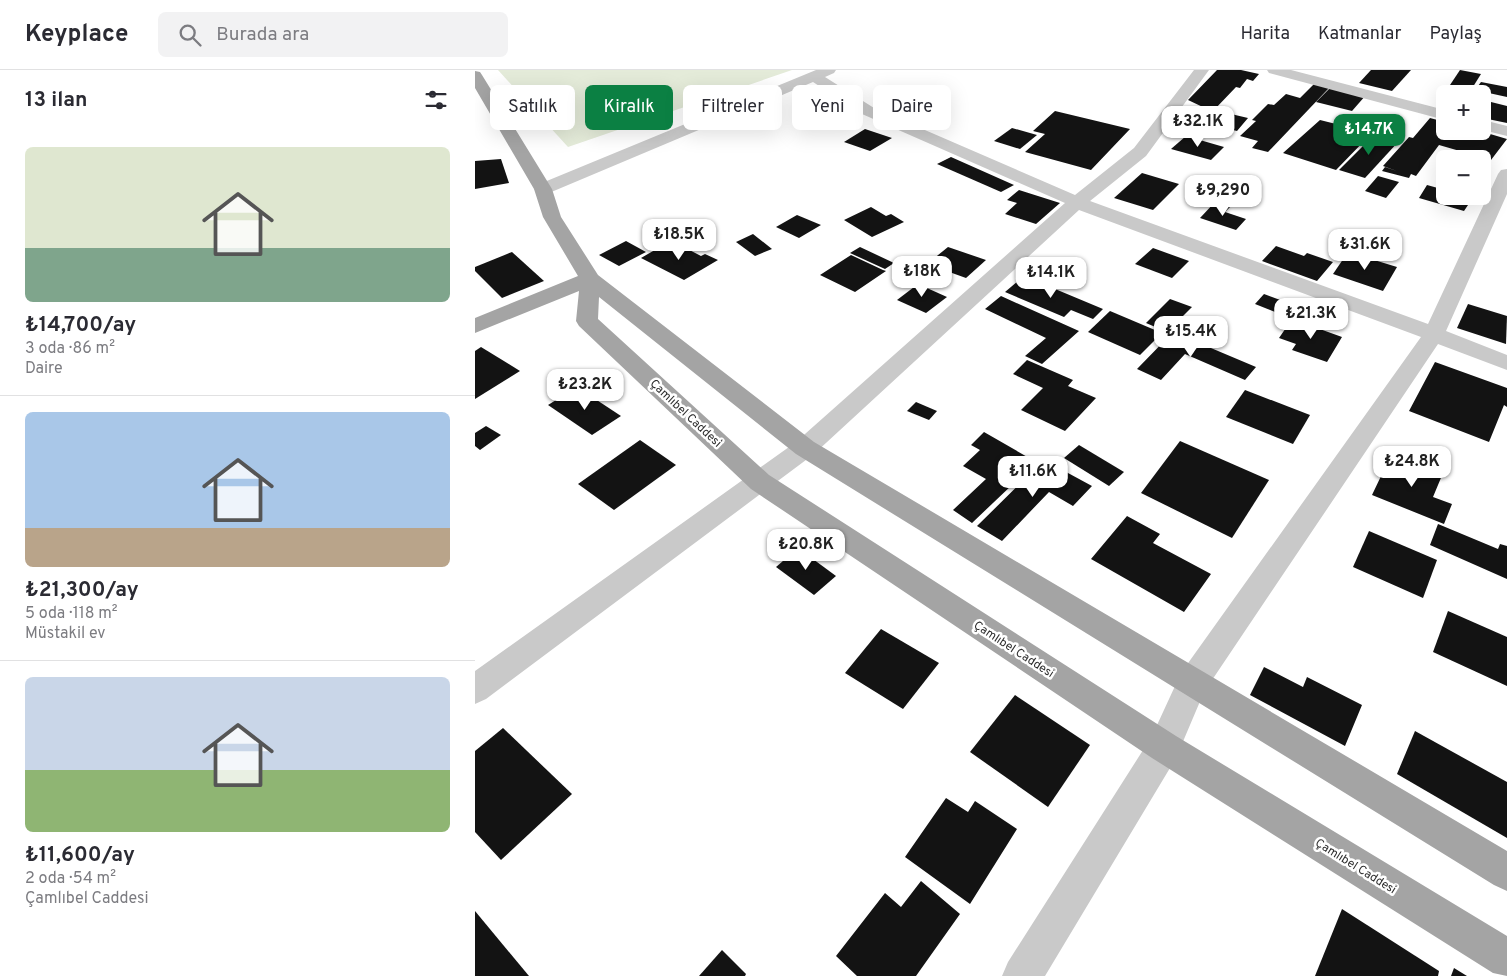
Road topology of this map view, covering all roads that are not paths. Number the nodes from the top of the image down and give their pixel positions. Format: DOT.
graph roads {
  1 [pos="1202,70"];
  2 [pos="1273,70"];
  3 [pos="821,73"];
  4 [pos="475,75"];
  5 [pos="1436,113"];
  6 [pos="1491,127"];
  7 [pos="1507,131"];
  8 [pos="1507,174"];
  9 [pos="543,189"];
  10 [pos="1077,202"];
  11 [pos="589,279"];
  12 [pos="475,326"];
  13 [pos="1434,334"];
  14 [pos="1507,363"];
  15 [pos="805,448"];
  16 [pos="760,482"];
  17 [pos="1192,684"];
  18 [pos="475,689"];
  19 [pos="1164,747"];
  20 [pos="1507,872"];
  21 [pos="1507,959"];
  22 [pos="1022,976"];
  1 -- 10 [label="street"];
  2 -- 5 [label="street"];
  3 -- 9 [label="street"];
  3 -- 10 [label="street"];
  4 -- 9 [label="main road"];
  6 -- 7 [label="street"];
  8 -- 13 [label="street"];
  9 -- 11 [label="main road"];
  10 -- 13 [label="street"];
  10 -- 15 [label="street"];
  11 -- 12 [label="main road"];
  11 -- 15 [label="main road"];
  11 -- 16 [label="main road, Çamlıbel Caddesi"];
  13 -- 14 [label="street"];
  13 -- 17 [label="street"];
  15 -- 16 [label="street"];
  15 -- 17 [label="main road"];
  16 -- 18 [label="street"];
  16 -- 19 [label="main road, Çamlıbel Caddesi"];
  17 -- 19 [label="street"];
  17 -- 20 [label="main road"];
  19 -- 21 [label="main road, Çamlıbel Caddesi"];
  19 -- 22 [label="street"];
}
